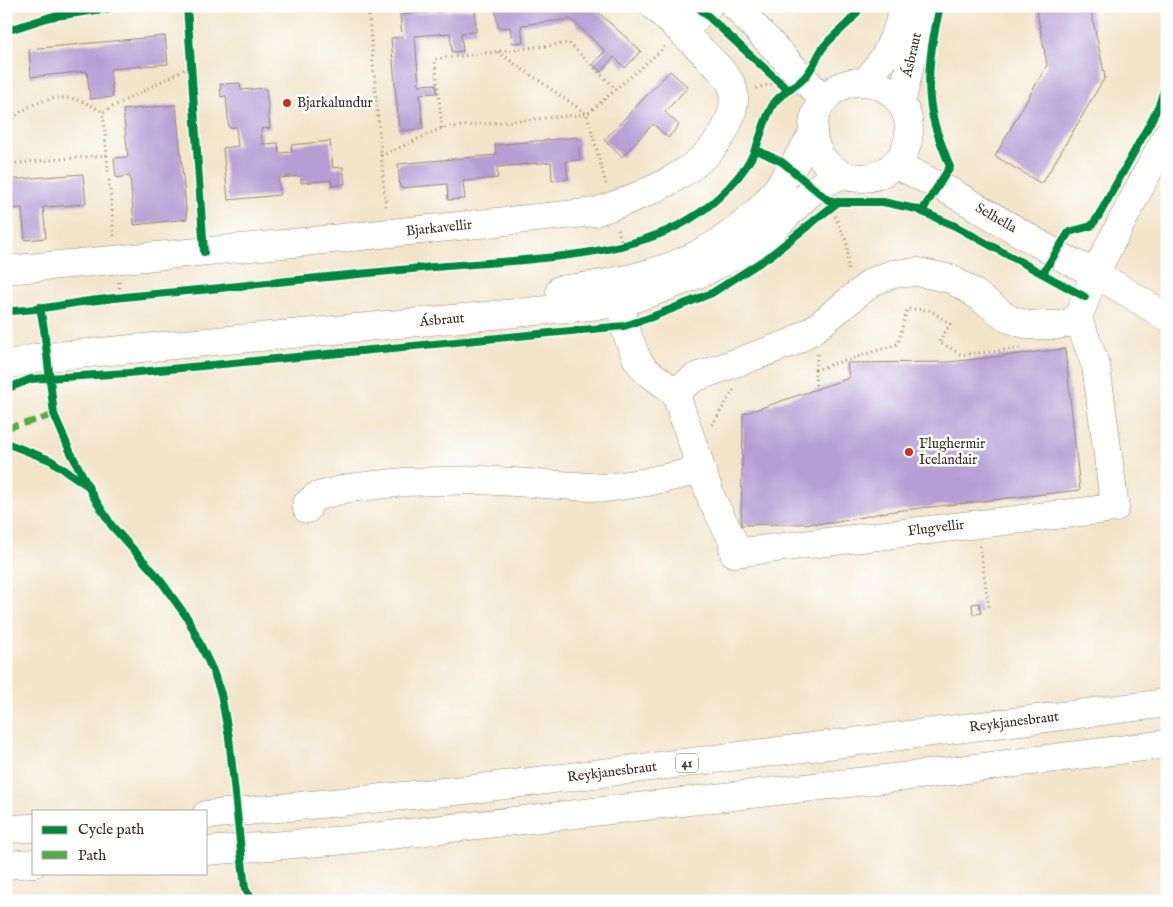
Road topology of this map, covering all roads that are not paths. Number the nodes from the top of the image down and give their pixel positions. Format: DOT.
graph roads {
  1 [pos="654,6"];
  2 [pos="708,6"];
  3 [pos="735,6"];
  4 [pos="904,6"];
  5 [pos="923,6"];
  6 [pos="682,32"];
  7 [pos="866,82"];
  8 [pos="823,99"];
  9 [pos="901,104"];
  10 [pos="1167,135"];
  11 [pos="812,136"];
  12 [pos="896,164"];
  13 [pos="1159,168"];
  14 [pos="841,175"];
  15 [pos="6,270"];
  16 [pos="1095,274"];
  17 [pos="622,303"];
  18 [pos="1167,317"];
  19 [pos="1078,318"];
  20 [pos="6,345"];
  21 [pos="6,365"];
  22 [pos="675,392"];
  23 [pos="702,470"];
  24 [pos="307,510"];
  25 [pos="1167,687"];
  26 [pos="1167,703"];
  27 [pos="1167,744"];
  28 [pos="816,747"];
  29 [pos="1167,758"];
  30 [pos="918,775"];
  31 [pos="208,815"];
  32 [pos="32,828"];
  33 [pos="6,830"];
  34 [pos="208,851"];
  35 [pos="32,863"];
  36 [pos="6,865"];
  1 -- 6 [label="main road, Bjarkavellir"];
  2 -- 6 [label="main road"];
  3 -- 8 [label="main road"];
  4 -- 7 [label="main road, Ásbraut"];
  5 -- 9 [label="main road, Ásbraut"];
  6 -- 15 [label="main road, Bjarkavellir"];
  7 -- 8 [label="main road"];
  7 -- 9 [label="main road"];
  8 -- 11 [label="main road"];
  9 -- 12 [label="main road"];
  10 -- 13 [label="main road"];
  11 -- 14 [label="main road"];
  11 -- 20 [label="main road, Ásbraut"];
  12 -- 14 [label="main road"];
  12 -- 16 [label="main road, Selhella"];
  13 -- 16 [label="main road"];
  14 -- 17 [label="main road, Ásbraut"];
  16 -- 18 [label="main road, Selhella"];
  16 -- 19 [label="main road"];
  17 -- 21 [label="main road, Ásbraut"];
  17 -- 22 [label="main road"];
  19 -- 22 [label="main road"];
  19 -- 23 [label="main road, Flugvellir"];
  22 -- 23 [label="main road, Flugvellir"];
  23 -- 24 [label="main road"];
  25 -- 28 [label="main road"];
  26 -- 28 [label="main road, Reykjanesbraut / 41"];
  27 -- 30 [label="main road"];
  28 -- 31 [label="main road, Reykjanesbraut / 41"];
  29 -- 30 [label="main road"];
  30 -- 34 [label="main road"];
  32 -- 33 [label="main road"];
  35 -- 36 [label="main road"];
}
